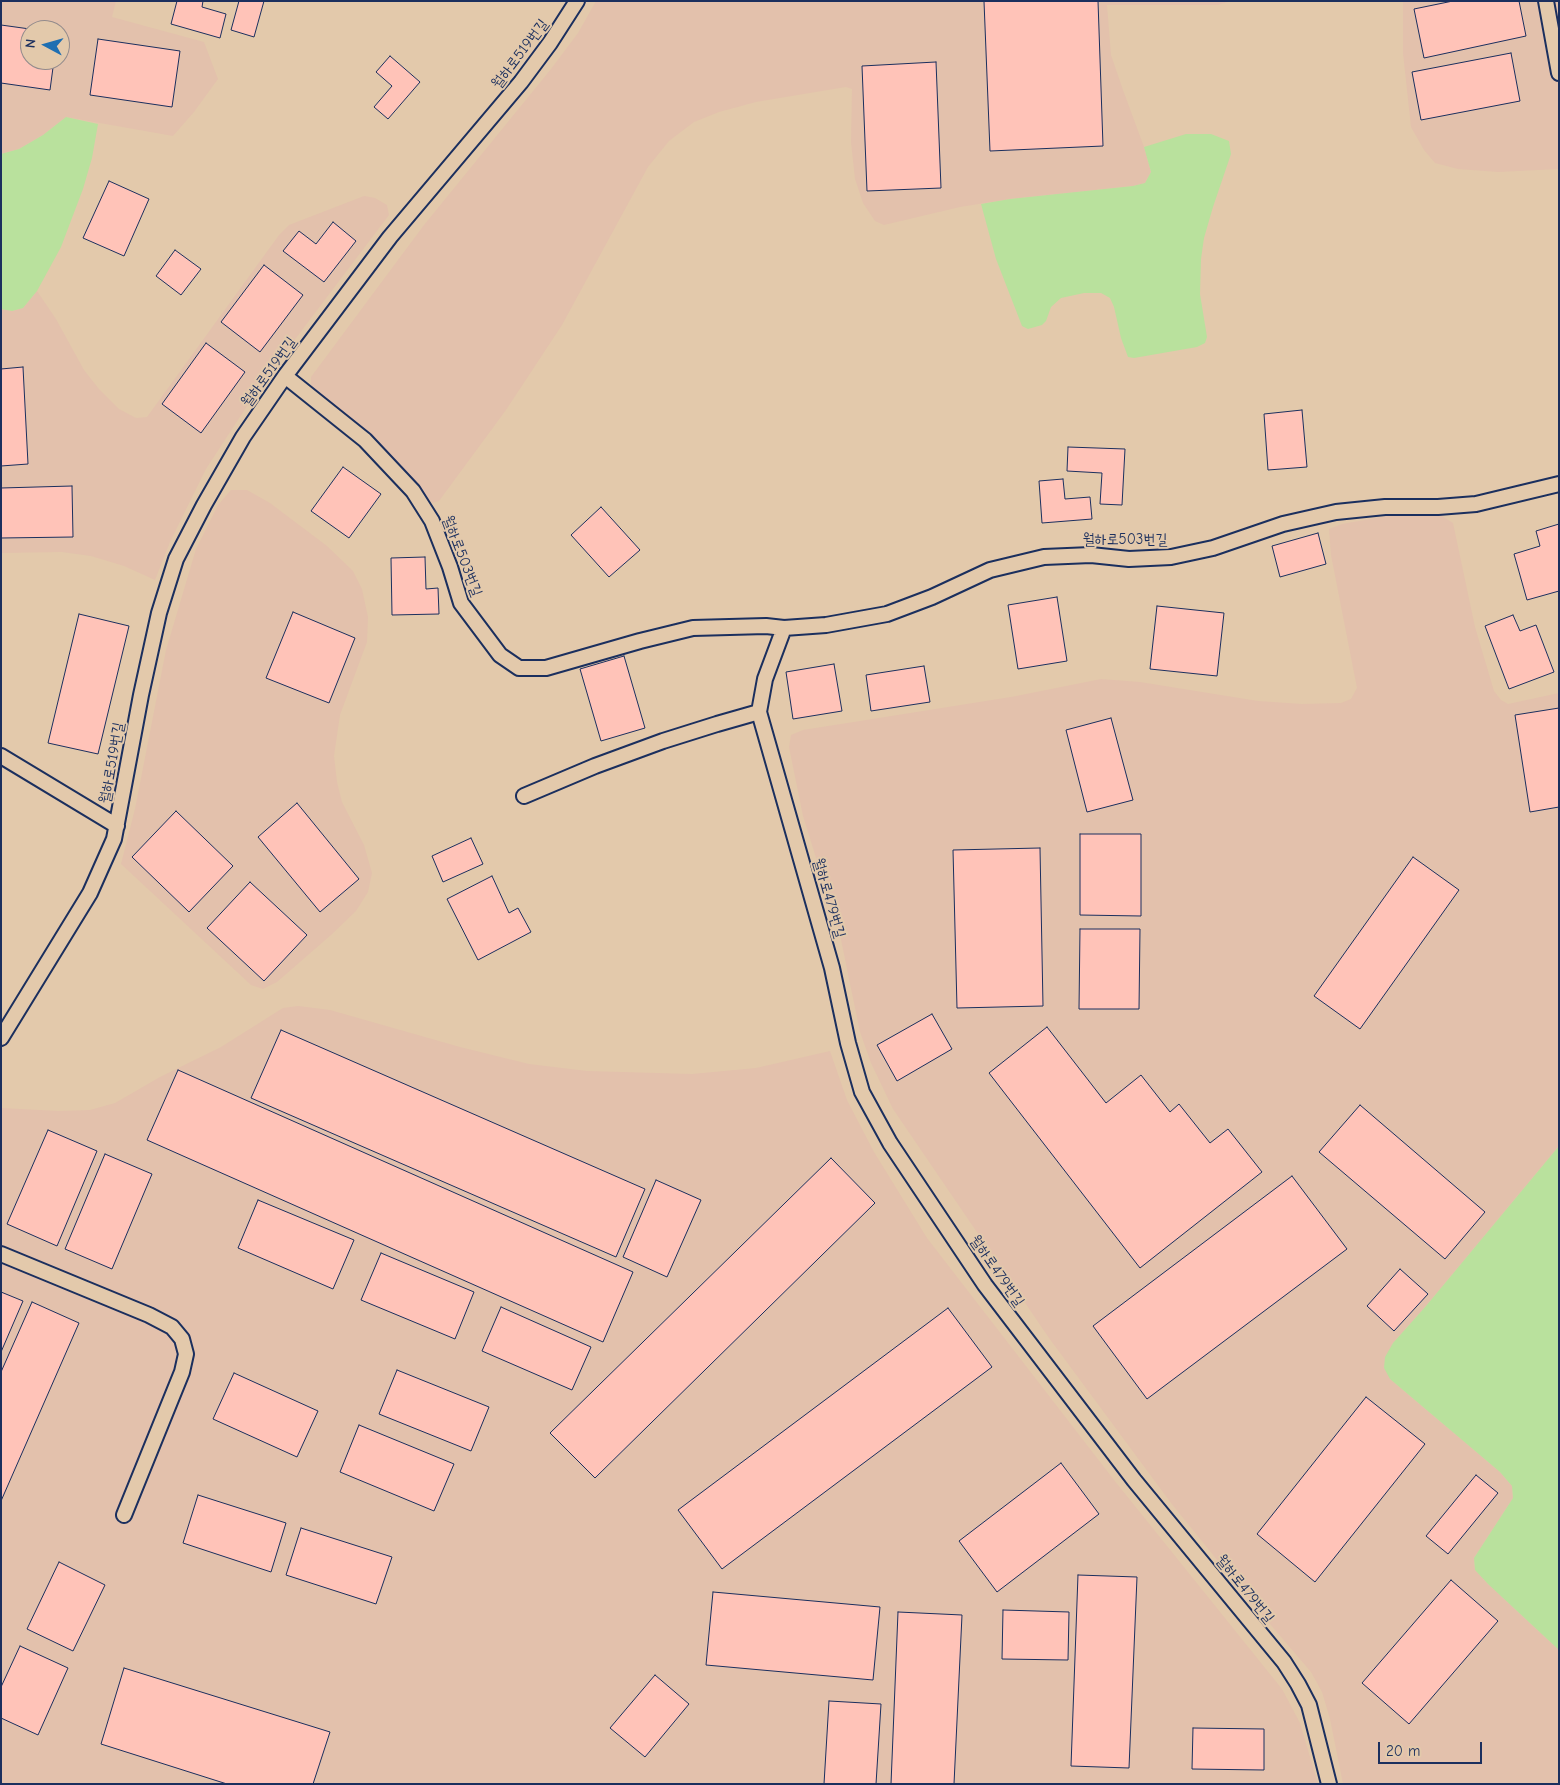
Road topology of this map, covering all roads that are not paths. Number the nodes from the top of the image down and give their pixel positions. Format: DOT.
graph roads {
  1 [pos="577,1"];
  2 [pos="1546,1"];
  3 [pos="1559,73"];
  4 [pos="285,376"];
  5 [pos="1559,484"];
  6 [pos="784,628"];
  7 [pos="759,712"];
  8 [pos="1,756"];
  9 [pos="524,796"];
  10 [pos="117,826"];
  11 [pos="1,1038"];
  12 [pos="1,1254"];
  13 [pos="124,1515"];
  14 [pos="1330,1784"];
  1 -- 4 [label="lane, 월하로519번길"];
  2 -- 3 [label="lane"];
  4 -- 6 [label="lane, 월하로503번길"];
  4 -- 10 [label="lane, 월하로519번길"];
  5 -- 6 [label="lane, 월하로503번길"];
  6 -- 7 [label="lane"];
  7 -- 9 [label="lane"];
  7 -- 14 [label="lane, 월하로479번길"];
  8 -- 10 [label="lane, 월하로519번길"];
  10 -- 11 [label="lane, 월하로519번길"];
  12 -- 13 [label="lane"];
}
